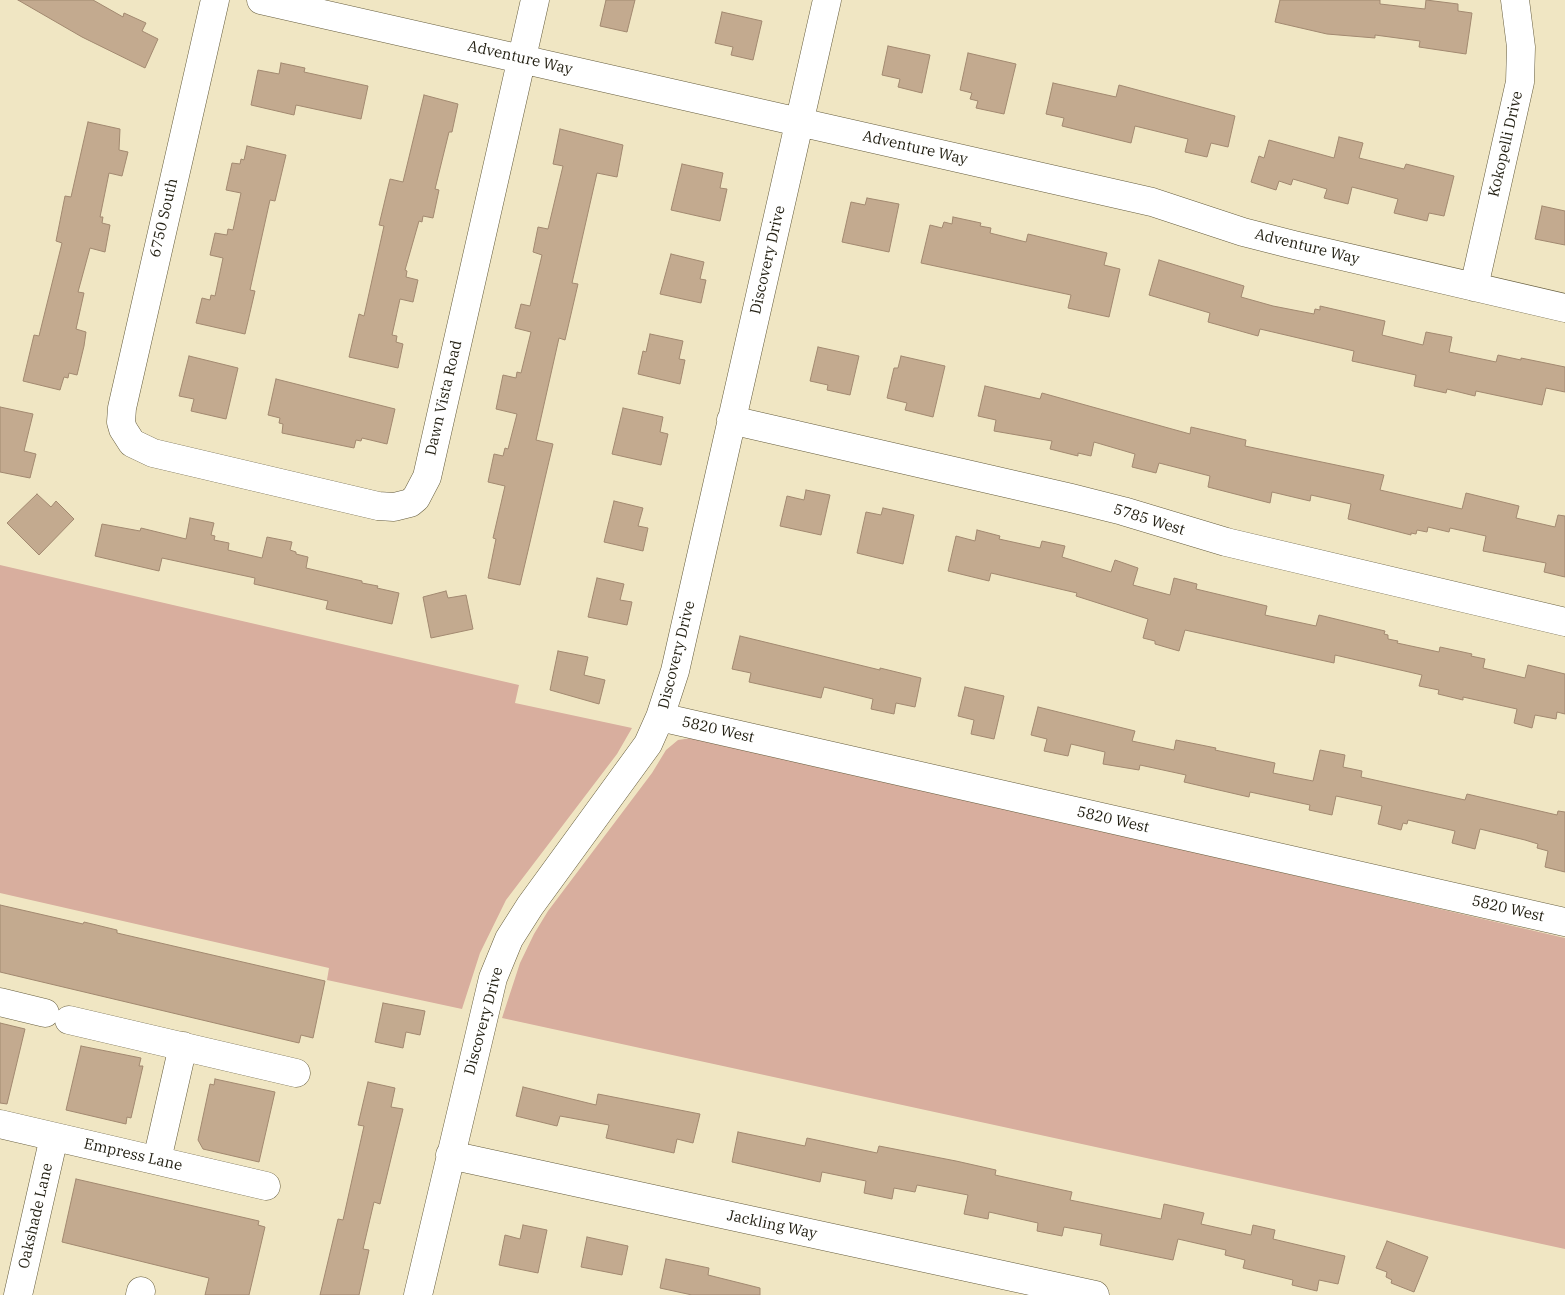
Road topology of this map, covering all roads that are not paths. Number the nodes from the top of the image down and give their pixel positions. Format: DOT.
graph roads {
  1 [pos="215,0"];
  2 [pos="261,0"];
  3 [pos="535,0"];
  4 [pos="827,0"];
  5 [pos="1515,0"];
  6 [pos="521,58"];
  7 [pos="800,122"];
  8 [pos="1474,287"];
  9 [pos="1565,308"];
  10 [pos="732,420"];
  11 [pos="126,436"];
  12 [pos="1565,622"];
  13 [pos="660,717"];
  14 [pos="1565,922"];
  15 [pos="0,1002"];
  16 [pos="183,1046"];
  17 [pos="296,1072"];
  18 [pos="0,1124"];
  19 [pos="54,1137"];
  20 [pos="450,1154"];
  21 [pos="157,1160"];
  22 [pos="266,1186"];
  23 [pos="18,1295"];
  24 [pos="418,1295"];
  25 [pos="1092,1295"];
  1 -- 11 [label="street, 6750 South"];
  2 -- 6 [label="street, Adventure Way"];
  3 -- 6 [label="street, Dawn Vista Road"];
  4 -- 7 [label="street, Discovery Drive"];
  5 -- 8 [label="street, Kokopelli Drive"];
  6 -- 7 [label="street, Adventure Way"];
  6 -- 11 [label="street, Dawn Vista Road"];
  7 -- 8 [label="street, Adventure Way"];
  7 -- 10 [label="street, Discovery Drive"];
  8 -- 9 [label="street, Adventure Way"];
  10 -- 12 [label="street, 5785 West"];
  10 -- 13 [label="street, Discovery Drive"];
  13 -- 14 [label="street, 5820 West"];
  13 -- 20 [label="street, Discovery Drive"];
  15 -- 16 [label="street"];
  16 -- 17 [label="street"];
  16 -- 21 [label="street"];
  18 -- 19 [label="street, Empress Lane"];
  19 -- 21 [label="street, Empress Lane"];
  19 -- 23 [label="street, Oakshade Lane"];
  20 -- 24 [label="street, Discovery Drive"];
  20 -- 25 [label="street, Jackling Way"];
  21 -- 22 [label="street, Empress Lane"];
}
